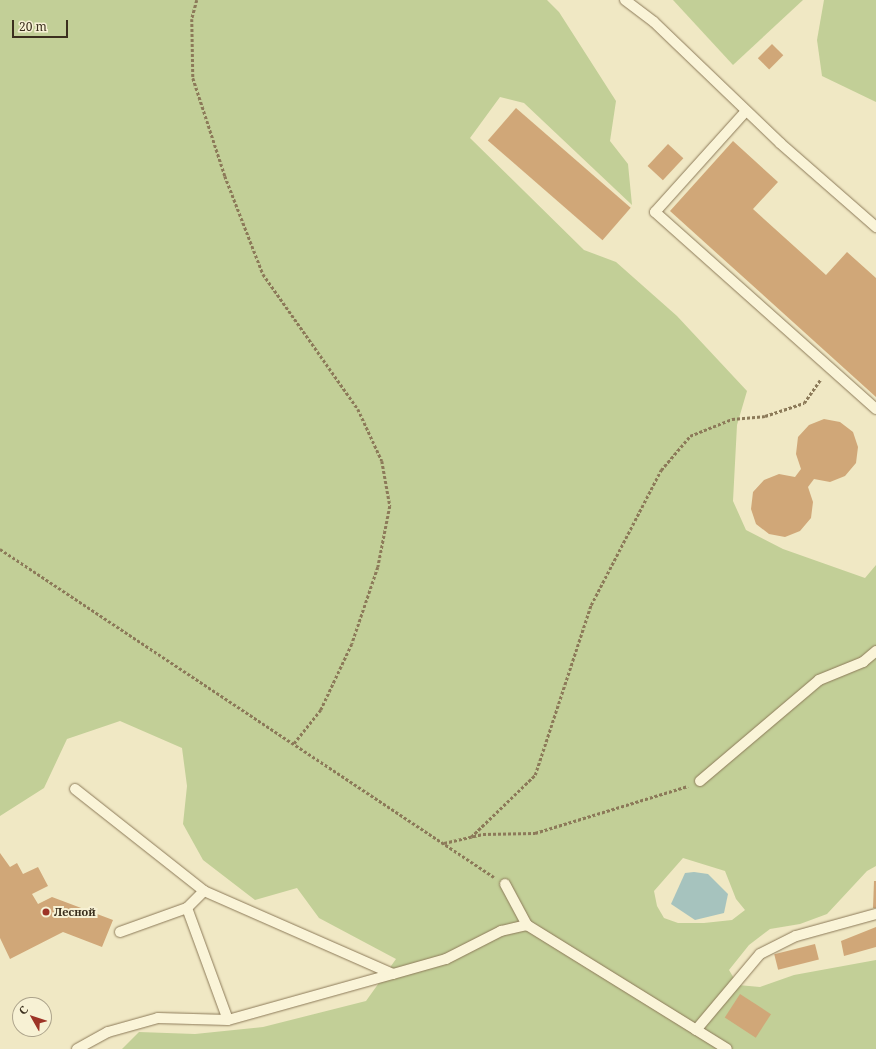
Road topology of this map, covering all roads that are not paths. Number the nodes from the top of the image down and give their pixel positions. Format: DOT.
graph roads {
  1 [pos="625,0"];
  2 [pos="746,111"];
  3 [pos="876,227"];
  4 [pos="876,410"];
  5 [pos="876,651"];
  6 [pos="700,781"];
  7 [pos="75,789"];
  8 [pos="505,884"];
  9 [pos="204,891"];
  10 [pos="186,908"];
  11 [pos="876,914"];
  12 [pos="526,925"];
  13 [pos="120,932"];
  14 [pos="393,974"];
  15 [pos="228,1020"];
  16 [pos="696,1030"];
  17 [pos="77,1049"];
  18 [pos="726,1049"];
  1 -- 2 [label="lane"];
  2 -- 3 [label="lane"];
  2 -- 4 [label="lane"];
  5 -- 6 [label="lane"];
  7 -- 9 [label="lane"];
  8 -- 12 [label="lane"];
  9 -- 10 [label="lane"];
  9 -- 14 [label="lane"];
  10 -- 13 [label="lane"];
  10 -- 15 [label="lane"];
  11 -- 16 [label="lane"];
  12 -- 14 [label="lane"];
  12 -- 16 [label="lane"];
  14 -- 15 [label="lane"];
  15 -- 17 [label="lane"];
  16 -- 18 [label="lane"];
}
